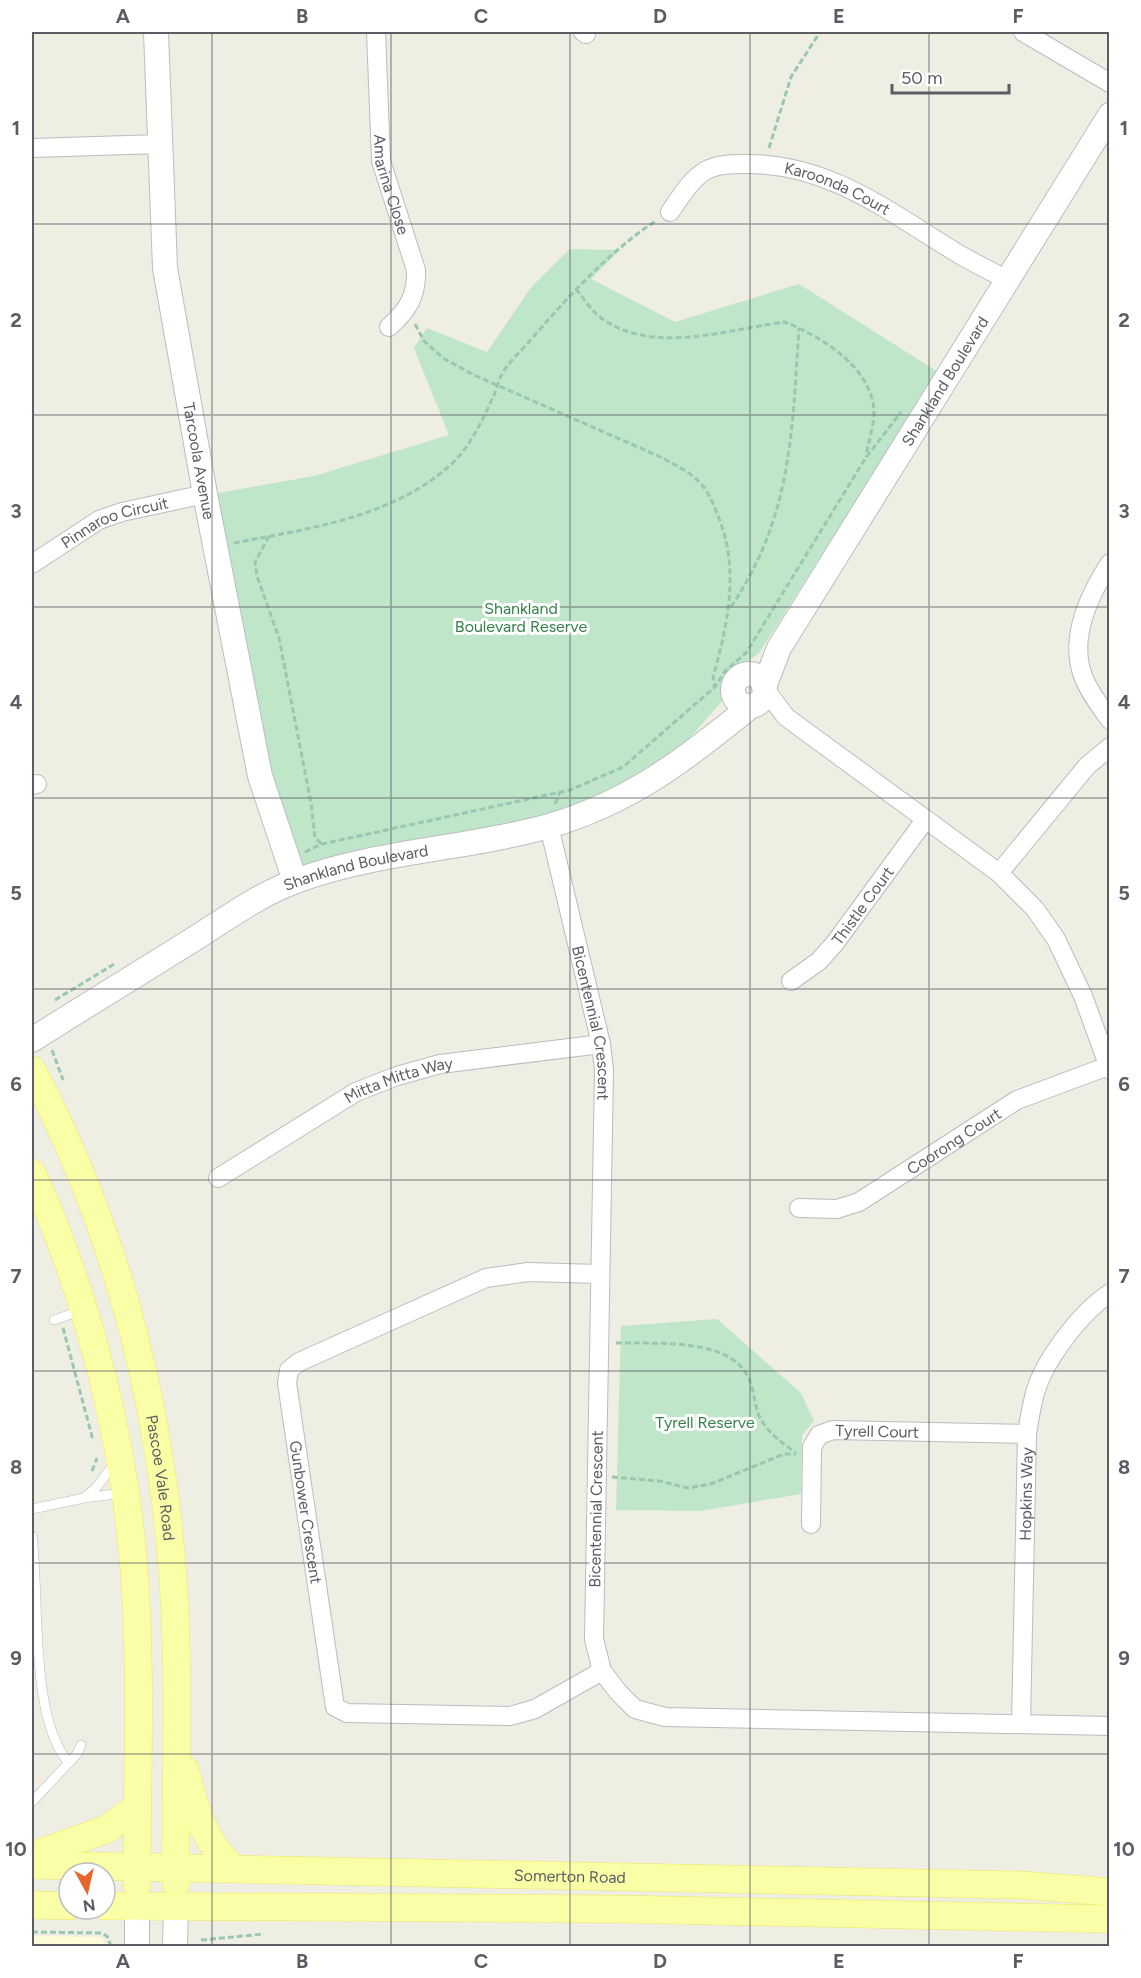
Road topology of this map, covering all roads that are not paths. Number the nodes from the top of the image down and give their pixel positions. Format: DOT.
graph roads {
  1 [pos="156,32"];
  2 [pos="376,32"];
  3 [pos="1023,32"];
  4 [pos="1110,83"];
  5 [pos="1110,115"];
  6 [pos="160,144"];
  7 [pos="32,148"];
  8 [pos="670,212"];
  9 [pos="1007,280"];
  10 [pos="386,329"];
  11 [pos="205,494"];
  12 [pos="1110,563"];
  13 [pos="32,564"];
  14 [pos="747,692"];
  15 [pos="1110,720"];
  16 [pos="1110,747"];
  17 [pos="925,820"];
  18 [pos="549,826"];
  19 [pos="292,871"];
  20 [pos="999,873"];
  21 [pos="791,981"];
  22 [pos="32,1040"];
  23 [pos="601,1044"];
  24 [pos="1109,1068"];
  25 [pos="32,1070"];
  26 [pos="32,1173"];
  27 [pos="218,1178"];
  28 [pos="799,1208"];
  29 [pos="600,1274"];
  30 [pos="1110,1293"];
  31 [pos="1027,1434"];
  32 [pos="160,1459"];
  33 [pos="108,1465"];
  34 [pos="84,1498"];
  35 [pos="32,1509"];
  36 [pos="811,1524"];
  37 [pos="32,1536"];
  38 [pos="602,1671"];
  39 [pos="1021,1724"];
  40 [pos="1110,1726"];
  41 [pos="176,1737"];
  42 [pos="81,1745"];
  43 [pos="69,1763"];
  44 [pos="32,1799"];
  45 [pos="137,1807"];
  46 [pos="32,1860"];
  47 [pos="32,1866"];
  48 [pos="137,1868"];
  49 [pos="176,1868"];
  50 [pos="234,1869"];
  51 [pos="1110,1892"];
  52 [pos="32,1905"];
  53 [pos="57,1906"];
  54 [pos="117,1906"];
  55 [pos="176,1906"];
  56 [pos="137,1907"];
  57 [pos="1110,1919"];
  58 [pos="182,1943"];
  59 [pos="137,1947"];
  1 -- 6 [label="street, Tarcoola Avenue"];
  2 -- 10 [label="street, Amarina Close"];
  3 -- 4 [label="street"];
  5 -- 9 [label="street, Shankland Boulevard"];
  6 -- 7 [label="street"];
  6 -- 11 [label="street, Tarcoola Avenue"];
  8 -- 9 [label="street, Karoonda Court"];
  9 -- 14 [label="street, Shankland Boulevard"];
  11 -- 13 [label="street, Pinnaroo Circuit"];
  11 -- 19 [label="street, Tarcoola Avenue"];
  12 -- 15 [label="street"];
  14 -- 17 [label="street"];
  14 -- 18 [label="street, Shankland Boulevard"];
  16 -- 20 [label="street"];
  17 -- 20 [label="street"];
  17 -- 21 [label="street, Thistle Court"];
  18 -- 19 [label="street, Shankland Boulevard"];
  18 -- 23 [label="street, Bicentennial Crescent"];
  19 -- 22 [label="street, Shankland Boulevard"];
  20 -- 24 [label="street"];
  23 -- 27 [label="street, Mitta Mitta Way"];
  23 -- 29 [label="street, Bicentennial Crescent"];
  24 -- 28 [label="street, Coorong Court"];
  25 -- 32 [label="main road, Pascoe Vale Road"];
  26 -- 33 [label="main road"];
  29 -- 38 [label="street, Bicentennial Crescent"];
  29 -- 38 [label="street, Gunbower Crescent"];
  30 -- 31 [label="street, Hopkins Way"];
  31 -- 36 [label="street, Tyrell Court"];
  31 -- 39 [label="street, Hopkins Way"];
  32 -- 33 [label="main road"];
  32 -- 41 [label="main road, Pascoe Vale Road"];
  33 -- 34 [label="lane"];
  33 -- 34 [label="lane"];
  33 -- 45 [label="main road"];
  34 -- 35 [label="lane"];
  37 -- 43 [label="lane"];
  38 -- 39 [label="street, Bicentennial Crescent"];
  39 -- 40 [label="street, Bicentennial Crescent"];
  41 -- 49 [label="main road, Pascoe Vale Road"];
  41 -- 50 [label="main road"];
  42 -- 43 [label="lane"];
  43 -- 44 [label="lane"];
  45 -- 46 [label="main road"];
  45 -- 48 [label="main road"];
  47 -- 48 [label="main road, Somerton Road"];
  48 -- 49 [label="main road, Somerton Road"];
  48 -- 56 [label="main road"];
  49 -- 50 [label="main road, Somerton Road"];
  49 -- 55 [label="main road, Pascoe Vale Road"];
  50 -- 51 [label="main road, Somerton Road"];
  52 -- 53 [label="main road"];
  54 -- 56 [label="main road, Somerton Road"];
  55 -- 56 [label="main road, Somerton Road"];
  55 -- 57 [label="main road, Somerton Road"];
  55 -- 58 [label="street"];
  56 -- 59 [label="street"];
}
